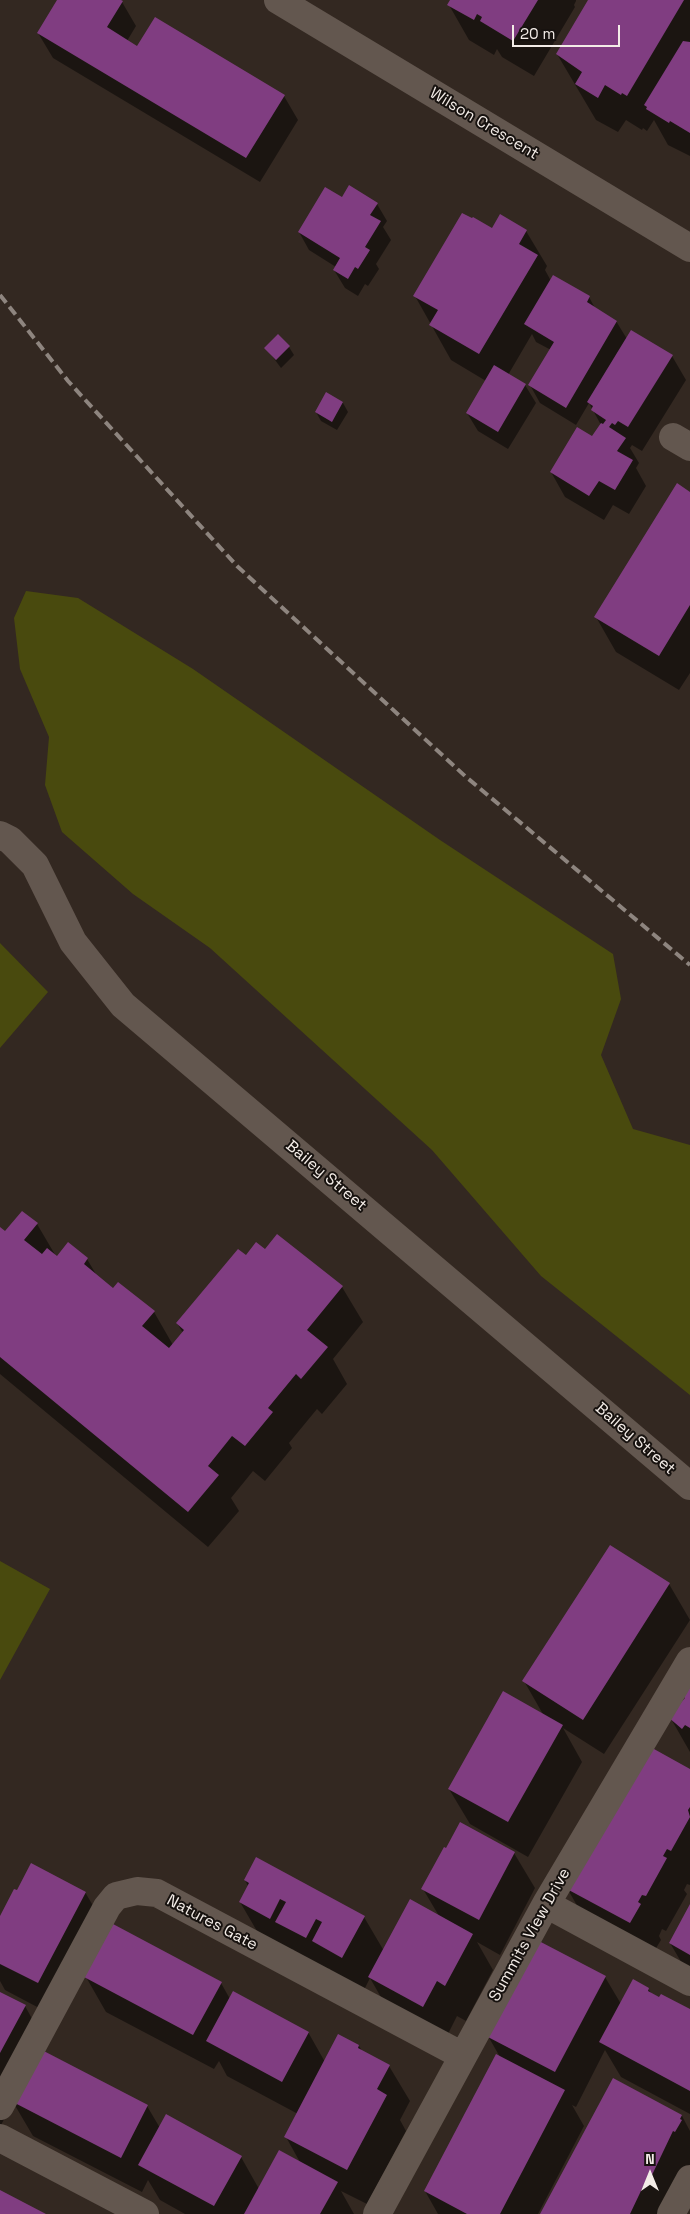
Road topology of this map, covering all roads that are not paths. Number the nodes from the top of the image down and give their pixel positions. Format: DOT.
graph roads {
  1 [pos="278,0"];
  2 [pos="690,248"];
  3 [pos="0,835"];
  4 [pos="690,1486"];
  5 [pos="690,1661"];
  6 [pos="546,1904"];
  7 [pos="690,1982"];
  8 [pos="463,2056"];
  9 [pos="0,2106"];
  10 [pos="0,2138"];
  11 [pos="690,2179"];
  12 [pos="387,2211"];
  13 [pos="145,2214"];
  14 [pos="671,2214"];
  1 -- 2 [label="street, Wilson Crescent"];
  3 -- 4 [label="street, Bailey Street"];
  5 -- 6 [label="street, Summits View Drive"];
  6 -- 7 [label="street"];
  6 -- 8 [label="street, Summits View Drive"];
  8 -- 9 [label="street, Natures Gate"];
  8 -- 12 [label="street, Summits View Drive"];
  10 -- 13 [label="street"];
  11 -- 14 [label="street"];
}
